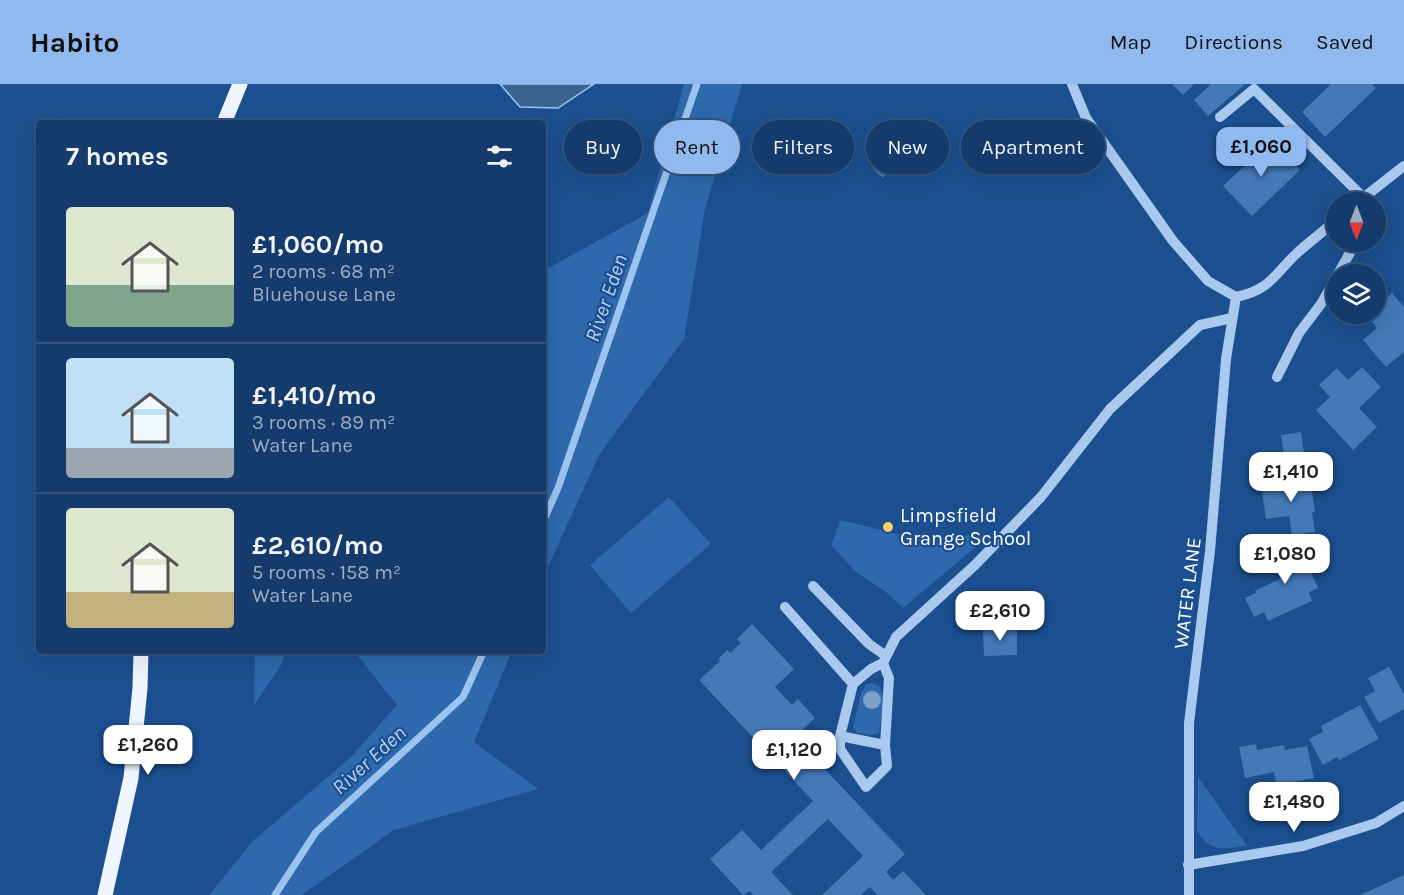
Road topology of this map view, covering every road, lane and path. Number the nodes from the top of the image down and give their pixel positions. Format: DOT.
graph roads {
  1 [pos="240,84"];
  2 [pos="1072,84"];
  3 [pos="1220,117"];
  4 [pos="225,120"];
  5 [pos="1404,166"];
  6 [pos="1353,192"];
  7 [pos="1371,192"];
  8 [pos="1326,228"];
  9 [pos="1326,295"];
  10 [pos="1236,297"];
  11 [pos="1232,318"];
  12 [pos="1277,377"];
  13 [pos="813,586"];
  14 [pos="784,607"];
  15 [pos="141,654"];
  16 [pos="884,660"];
  17 [pos="853,684"];
  18 [pos="840,736"];
  19 [pos="885,745"];
  20 [pos="1404,806"];
  21 [pos="1188,865"];
  22 [pos="105,895"];
  23 [pos="1189,895"];
  1 -- 4 [label="main road"];
  2 -- 10 [label="street"];
  3 -- 6 [label="street"];
  5 -- 7 [label="street"];
  8 -- 10 [label="street"];
  9 -- 12 [label="street"];
  10 -- 11 [label="street, WATER LANE"];
  11 -- 16 [label="street"];
  11 -- 21 [label="street, WATER LANE"];
  13 -- 16 [label="street"];
  14 -- 17 [label="street"];
  15 -- 22 [label="main road"];
  16 -- 17 [label="street"];
  16 -- 19 [label="street"];
  17 -- 18 [label="street"];
  18 -- 19 [label="street"];
  18 -- 19 [label="street"];
  20 -- 21 [label="street"];
  21 -- 23 [label="street, WATER LANE"];
}
